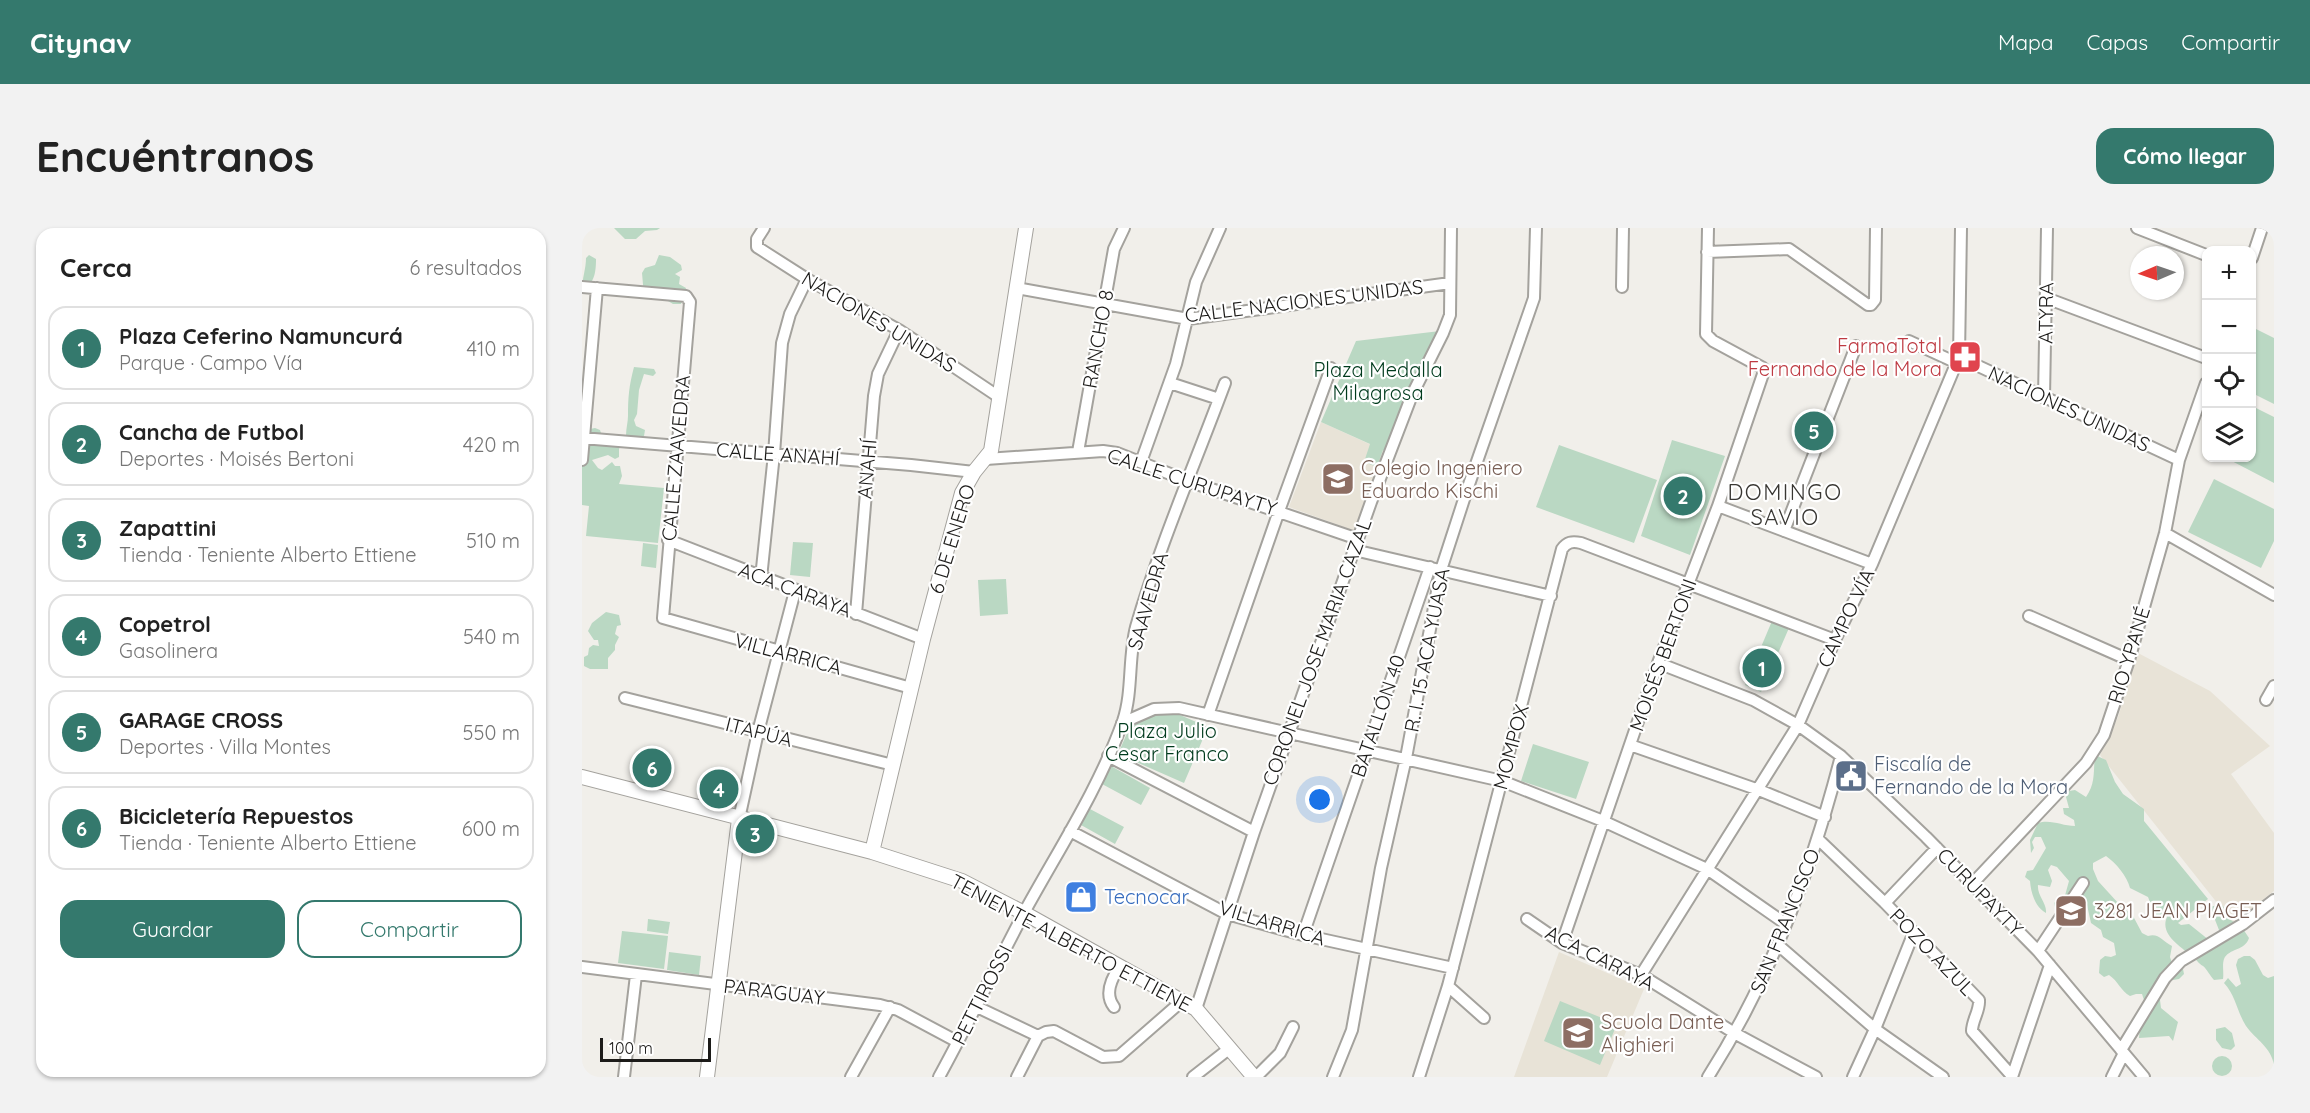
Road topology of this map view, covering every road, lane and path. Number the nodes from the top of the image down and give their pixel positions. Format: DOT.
graph roads {
  1 [pos="764,228"];
  2 [pos="1026,228"];
  3 [pos="1124,228"];
  4 [pos="1220,228"];
  5 [pos="1451,228"];
  6 [pos="1536,228"];
  7 [pos="1623,228"];
  8 [pos="1708,228"];
  9 [pos="1876,228"];
  10 [pos="1961,228"];
  11 [pos="2047,228"];
  12 [pos="2137,228"];
  13 [pos="2262,228"];
  14 [pos="2256,246"];
  15 [pos="1707,252"];
  16 [pos="2202,253"];
  17 [pos="807,279"];
  18 [pos="1450,283"];
  19 [pos="582,286"];
  20 [pos="1622,287"];
  21 [pos="597,288"];
  22 [pos="1016,288"];
  23 [pos="2046,298"];
  24 [pos="1105,303"];
  25 [pos="1188,319"];
  26 [pos="899,330"];
  27 [pos="1909,341"];
  28 [pos="1856,346"];
  29 [pos="2202,356"];
  30 [pos="1958,360"];
  31 [pos="1331,368"];
  32 [pos="1170,383"];
  33 [pos="1225,383"];
  34 [pos="2202,394"];
  35 [pos="999,397"];
  36 [pos="2044,398"];
  37 [pos="1219,399"];
  38 [pos="583,438"];
  39 [pos="677,446"];
  40 [pos="1078,452"];
  41 [pos="774,454"];
  42 [pos="986,459"];
  43 [pos="582,460"];
  44 [pos="2179,460"];
  45 [pos="867,461"];
  46 [pos="1141,462"];
  47 [pos="974,472"];
  48 [pos="1188,481"];
  49 [pos="1718,506"];
  50 [pos="1279,511"];
  51 [pos="1784,531"];
  52 [pos="2164,533"];
  53 [pos="668,540"];
  54 [pos="1356,544"];
  55 [pos="1872,564"];
  56 [pos="1430,567"];
  57 [pos="1442,570"];
  58 [pos="760,578"];
  59 [pos="1689,586"];
  60 [pos="795,591"];
  61 [pos="2274,595"];
  62 [pos="1551,596"];
  63 [pos="856,614"];
  64 [pos="2029,616"];
  65 [pos="665,620"];
  66 [pos="923,639"];
  67 [pos="1835,640"];
  68 [pos="780,652"];
  69 [pos="2129,660"];
  70 [pos="1658,663"];
  71 [pos="2274,686"];
  72 [pos="911,688"];
  73 [pos="625,698"];
  74 [pos="2266,700"];
  75 [pos="1209,715"];
  76 [pos="1122,723"];
  77 [pos="1798,725"];
  78 [pos="758,732"];
  79 [pos="1289,734"];
  80 [pos="1630,745"];
  81 [pos="1365,751"];
  82 [pos="1108,756"];
  83 [pos="1841,756"];
  84 [pos="1406,758"];
  85 [pos="893,765"];
  86 [pos="582,777"];
  87 [pos="1502,781"];
  88 [pos="1759,790"];
  89 [pos="1825,817"];
  90 [pos="739,819"];
  91 [pos="1603,822"];
  92 [pos="1070,831"];
  93 [pos="1254,832"];
  94 [pos="1818,839"];
  95 [pos="1937,848"];
  96 [pos="872,852"];
  97 [pos="1707,869"];
  98 [pos="1973,883"];
  99 [pos="2083,883"];
  100 [pos="2274,900"];
  101 [pos="1885,903"];
  102 [pos="1024,913"];
  103 [pos="1227,914"];
  104 [pos="1527,919"];
  105 [pos="1786,924"];
  106 [pos="1914,932"];
  107 [pos="1303,935"];
  108 [pos="1562,943"];
  109 [pos="1778,945"];
  110 [pos="1365,949"];
  111 [pos="2038,951"];
  112 [pos="1120,966"];
  113 [pos="2049,966"];
  114 [pos="582,967"];
  115 [pos="1453,968"];
  116 [pos="636,975"];
  117 [pos="1641,975"];
  118 [pos="719,985"];
  119 [pos="1448,986"];
  120 [pos="1182,1001"];
  121 [pos="977,1006"];
  122 [pos="890,1007"];
  123 [pos="1114,1007"];
  124 [pos="1197,1009"];
  125 [pos="1484,1018"];
  126 [pos="1293,1027"];
  127 [pos="1875,1029"];
  128 [pos="1736,1034"];
  129 [pos="1038,1036"];
  130 [pos="958,1042"];
  131 [pos="1230,1048"];
  132 [pos="2122,1052"];
  133 [pos="624,1077"];
  134 [pos="707,1077"];
  135 [pos="851,1077"];
  136 [pos="939,1077"];
  137 [pos="1017,1077"];
  138 [pos="1193,1077"];
  139 [pos="1255,1077"];
  140 [pos="1334,1077"];
  141 [pos="1419,1077"];
  142 [pos="1708,1077"];
  143 [pos="1816,1077"];
  144 [pos="1853,1077"];
  145 [pos="1942,1077"];
  146 [pos="2012,1077"];
  147 [pos="2112,1077"];
  148 [pos="2144,1077"];
  1 -- 17 [label="street, NACIONES UNIDAS"];
  2 -- 22 [label="main road, 6 DE ENERO"];
  3 -- 24 [label="street, RANCHO 8"];
  4 -- 25 [label="street"];
  5 -- 18 [label="street, CORONEL JOSE MARIA CAZAL"];
  6 -- 57 [label="street, R. I. 15 ACA YUASA"];
  7 -- 20 [label="street"];
  8 -- 15 [label="street"];
  9 -- 15 [label="street"];
  10 -- 30 [label="street, CAMPO VÍA"];
  11 -- 23 [label="street, ATYRA"];
  12 -- 16 [label="street"];
  13 -- 14 [label="street"];
  15 -- 49 [label="street, MOISÉS BERTONI"];
  17 -- 26 [label="street, NACIONES UNIDAS"];
  17 -- 41 [label="street"];
  18 -- 25 [label="street, CALLE NACIONES UNIDAS"];
  18 -- 54 [label="street, CORONEL JOSE MARIA CAZAL"];
  19 -- 21 [label="street"];
  21 -- 38 [label="street"];
  21 -- 39 [label="street, CALLE ZAAVEDRA"];
  22 -- 24 [label="street, CALLE NACIONES UNIDAS"];
  22 -- 35 [label="main road, 6 DE ENERO"];
  23 -- 29 [label="street"];
  23 -- 36 [label="street, ATYRA"];
  24 -- 25 [label="street, CALLE NACIONES UNIDAS"];
  24 -- 40 [label="street, RANCHO 8"];
  25 -- 32 [label="street"];
  26 -- 35 [label="street, NACIONES UNIDAS"];
  26 -- 45 [label="street, ANAHÍ"];
  27 -- 30 [label="street, NACIONES UNIDAS"];
  28 -- 51 [label="street"];
  30 -- 36 [label="street, NACIONES UNIDAS"];
  30 -- 55 [label="street, CAMPO VÍA"];
  31 -- 50 [label="street"];
  32 -- 37 [label="street"];
  32 -- 46 [label="street"];
  33 -- 37 [label="street, SAAVEDRA"];
  34 -- 44 [label="street, RIO YPANÉ"];
  35 -- 42 [label="main road, 6 DE ENERO"];
  36 -- 44 [label="street, NACIONES UNIDAS"];
  37 -- 48 [label="street, SAAVEDRA"];
  38 -- 39 [label="street, CALLE ANAHÍ"];
  38 -- 43 [label="street"];
  39 -- 41 [label="street, CALLE ANAHÍ"];
  39 -- 53 [label="street, CALLE ZAAVEDRA"];
  40 -- 42 [label="street, CALLE CURUPAYTY"];
  40 -- 46 [label="street, CALLE CURUPAYTY"];
  41 -- 45 [label="street, CALLE ANAHÍ"];
  41 -- 58 [label="street"];
  42 -- 47 [label="main road, 6 DE ENERO"];
  44 -- 52 [label="street, RIO YPANÉ"];
  45 -- 47 [label="street, CALLE ANAHÍ"];
  45 -- 63 [label="street, ANAHÍ"];
  46 -- 48 [label="street, CALLE CURUPAYTY"];
  47 -- 66 [label="main road, 6 DE ENERO"];
  48 -- 50 [label="street, CALLE CURUPAYTY"];
  48 -- 76 [label="street, SAAVEDRA"];
  49 -- 51 [label="street"];
  49 -- 59 [label="street, MOISÉS BERTONI"];
  50 -- 54 [label="street, CALLE CURUPAYTY"];
  50 -- 75 [label="street"];
  51 -- 55 [label="street"];
  52 -- 61 [label="street"];
  52 -- 69 [label="street, RIO YPANÉ"];
  53 -- 58 [label="street, ACA CARAYA"];
  53 -- 65 [label="street, CALLE ZAAVEDRA"];
  54 -- 56 [label="street, CALLE CURUPAYTY"];
  54 -- 79 [label="street, CORONEL JOSE MARIA CAZAL"];
  55 -- 67 [label="street, CAMPO VÍA"];
  56 -- 57 [label="street, CALLE CURUPAYTY"];
  56 -- 81 [label="street, BATALLÓN 40"];
  57 -- 62 [label="street, CALLE CURUPAYTY"];
  57 -- 84 [label="street, R. I. 15 ACA YUASA"];
  58 -- 60 [label="street, ACA CARAYA"];
  59 -- 62 [label="street, MOMPOX"];
  59 -- 67 [label="street, MOMPOX"];
  59 -- 70 [label="street, MOISÉS BERTONI"];
  60 -- 63 [label="street, ACA CARAYA"];
  60 -- 68 [label="street"];
  62 -- 87 [label="street, MOMPOX"];
  63 -- 66 [label="street, ACA CARAYA"];
  64 -- 69 [label="street"];
  65 -- 68 [label="street, VILLARRICA"];
  66 -- 72 [label="main road, 6 DE ENERO"];
  67 -- 77 [label="street, CAMPO VÍA"];
  68 -- 72 [label="street, VILLARRICA"];
  68 -- 78 [label="street"];
  69 -- 98 [label="street, RIO YPANÉ"];
  70 -- 77 [label="street, CURUPAYTY"];
  70 -- 80 [label="street, MOISÉS BERTONI"];
  71 -- 74 [label="street"];
  72 -- 85 [label="main road, 6 DE ENERO"];
  73 -- 78 [label="street, ITAPÚA"];
  75 -- 76 [label="street"];
  75 -- 79 [label="street"];
  76 -- 82 [label="street, SAAVEDRA"];
  77 -- 83 [label="street, CURUPAYTY"];
  77 -- 88 [label="street, CAMPO VÍA"];
  78 -- 85 [label="street, ITAPÚA"];
  78 -- 90 [label="street"];
  79 -- 81 [label="street"];
  79 -- 93 [label="street, CORONEL JOSE MARIA CAZAL"];
  80 -- 88 [label="street"];
  80 -- 91 [label="street, MOISÉS BERTONI"];
  81 -- 84 [label="street"];
  81 -- 107 [label="street, BATALLÓN 40"];
  82 -- 92 [label="street, SAAVEDRA"];
  82 -- 93 [label="street"];
  83 -- 89 [label="street, SAN FRANCISCO"];
  83 -- 95 [label="street, CURUPAYTY"];
  84 -- 87 [label="street"];
  84 -- 110 [label="street, R. I. 15 ACA YUASA"];
  85 -- 96 [label="main road, 6 DE ENERO"];
  86 -- 90 [label="main road, TENIENTE ALBERTO ETTIENE"];
  87 -- 91 [label="street"];
  87 -- 115 [label="street, MOMPOX"];
  88 -- 89 [label="street"];
  88 -- 97 [label="street, CAMPO VÍA"];
  89 -- 94 [label="street, SAN FRANCISCO"];
  90 -- 96 [label="main road, TENIENTE ALBERTO ETTIENE"];
  90 -- 118 [label="main road"];
  91 -- 97 [label="street"];
  91 -- 108 [label="street, MOISÉS BERTONI"];
  92 -- 102 [label="street, SAAVEDRA"];
  92 -- 103 [label="street, VILLARRICA"];
  93 -- 103 [label="street, CORONEL JOSE MARIA CAZAL"];
  94 -- 101 [label="street, POZO AZUL"];
  94 -- 105 [label="street, SAN FRANCISCO"];
  95 -- 98 [label="street, CURUPAYTY"];
  95 -- 101 [label="street"];
  96 -- 102 [label="main road, TENIENTE ALBERTO ETTIENE"];
  97 -- 105 [label="street"];
  97 -- 117 [label="street, CAMPO VÍA"];
  98 -- 111 [label="street, CURUPAYTY"];
  99 -- 111 [label="street"];
  100 -- 132 [label="street"];
  101 -- 106 [label="street, POZO AZUL"];
  102 -- 112 [label="main road, TENIENTE ALBERTO ETTIENE"];
  102 -- 121 [label="street, PETTIROSSI"];
  103 -- 107 [label="street, VILLARRICA"];
  103 -- 124 [label="street, CORONEL JOSE MARIA CAZAL"];
  104 -- 108 [label="street, ACA CARAYA"];
  105 -- 109 [label="street, SAN FRANCISCO"];
  106 -- 127 [label="street"];
  106 -- 146 [label="street, POZO AZUL"];
  107 -- 110 [label="street, VILLARRICA"];
  108 -- 117 [label="street, ACA CARAYA"];
  109 -- 127 [label="street"];
  109 -- 128 [label="street, SAN FRANCISCO"];
  110 -- 115 [label="street, VILLARRICA"];
  110 -- 140 [label="street, R. I. 15 ACA YUASA"];
  111 -- 113 [label="street, CURUPAYTY"];
  112 -- 120 [label="main road, TENIENTE ALBERTO ETTIENE"];
  112 -- 123 [label="street"];
  113 -- 132 [label="street, CURUPAYTY"];
  113 -- 146 [label="street"];
  114 -- 116 [label="street, PARAGUAY"];
  115 -- 119 [label="street, MOMPOX"];
  116 -- 118 [label="street, PARAGUAY"];
  116 -- 133 [label="street"];
  117 -- 128 [label="street, ACA CARAYA"];
  118 -- 122 [label="street, PARAGUAY"];
  118 -- 134 [label="main road"];
  119 -- 125 [label="street"];
  119 -- 141 [label="street, MOMPOX"];
  120 -- 124 [label="main road, TENIENTE ALBERTO ETTIENE"];
  120 -- 129 [label="street"];
  121 -- 129 [label="street"];
  121 -- 130 [label="street, PETTIROSSI"];
  122 -- 130 [label="street, PARAGUAY"];
  122 -- 135 [label="street"];
  124 -- 131 [label="main road, TENIENTE ALBERTO ETTIENE"];
  126 -- 139 [label="street"];
  127 -- 144 [label="street"];
  127 -- 145 [label="street"];
  128 -- 142 [label="street, SAN FRANCISCO"];
  128 -- 143 [label="street, ACA CARAYA"];
  129 -- 137 [label="street"];
  130 -- 136 [label="street, PETTIROSSI"];
  131 -- 138 [label="street"];
  131 -- 139 [label="main road, TENIENTE ALBERTO ETTIENE"];
  132 -- 147 [label="street"];
  132 -- 148 [label="street, CURUPAYTY"];
}
